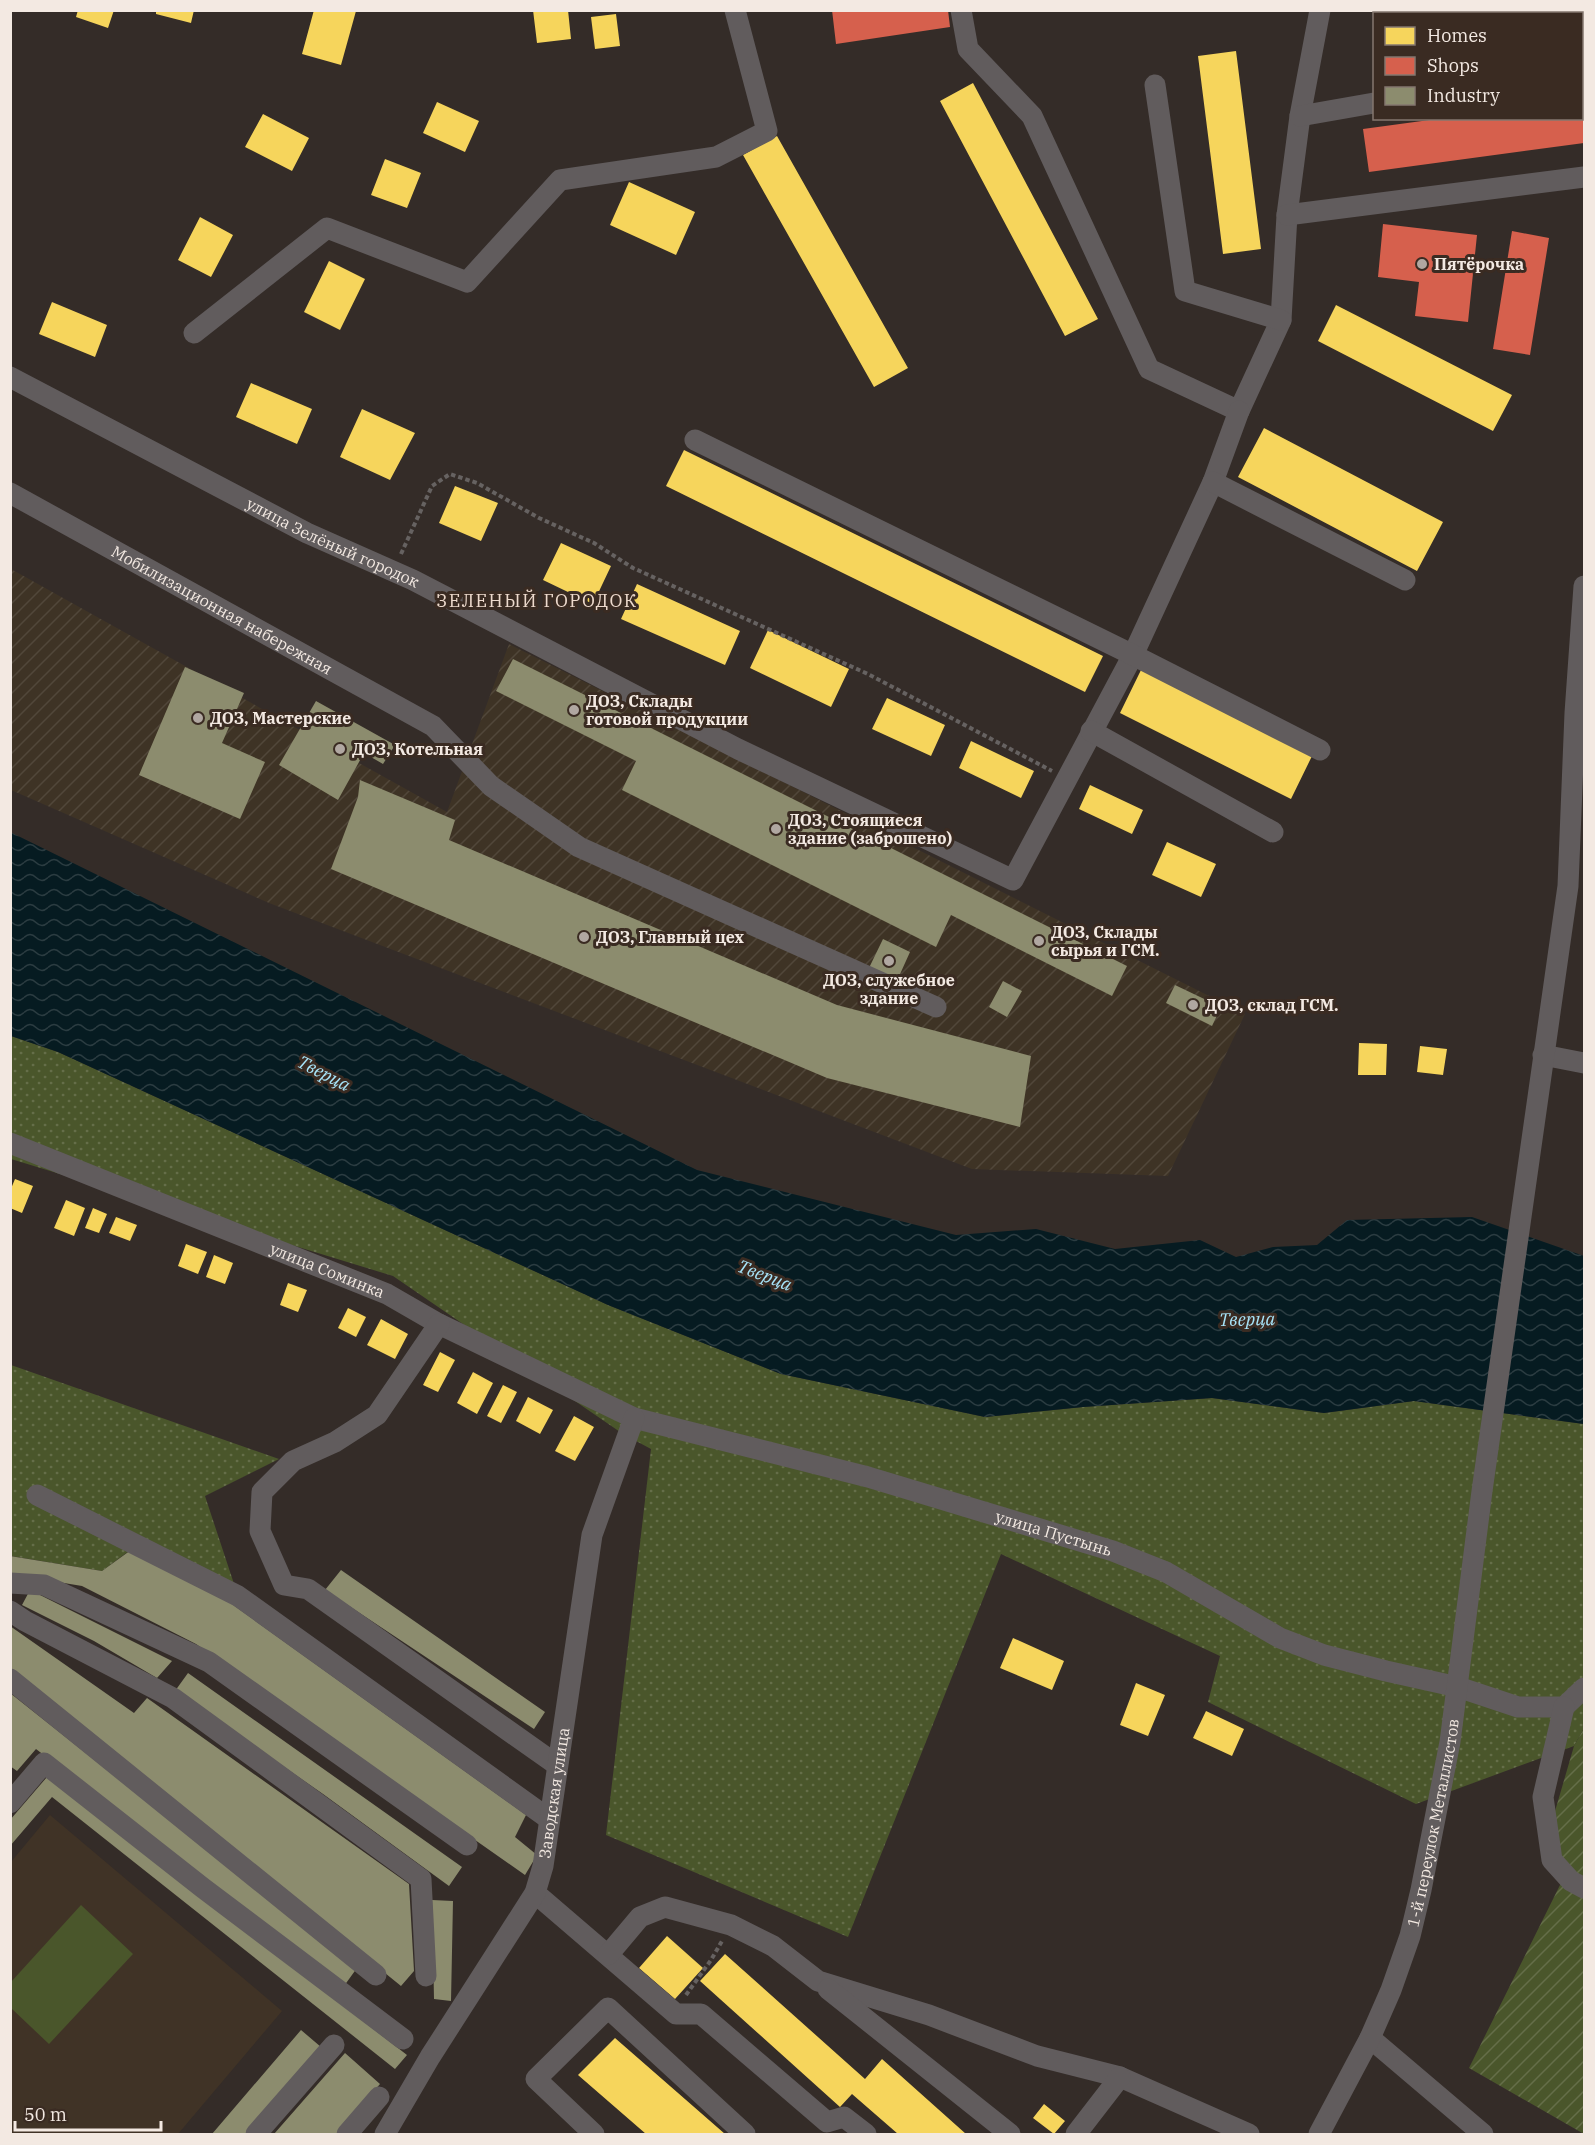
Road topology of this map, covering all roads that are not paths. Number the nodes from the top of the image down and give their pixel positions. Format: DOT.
graph roads {
  1 [pos="735,10"];
  2 [pos="961,10"];
  3 [pos="1320,10"];
  4 [pos="1155,85"];
  5 [pos="1373,103"];
  6 [pos="1300,116"];
  7 [pos="1584,177"];
  8 [pos="1287,215"];
  9 [pos="1281,320"];
  10 [pos="194,333"];
  11 [pos="10,377"];
  12 [pos="1239,411"];
  13 [pos="695,440"];
  14 [pos="1213,482"];
  15 [pos="10,493"];
  16 [pos="1405,580"];
  17 [pos="1584,586"];
  18 [pos="1133,655"];
  19 [pos="1091,731"];
  20 [pos="1320,750"];
  21 [pos="1272,832"];
  22 [pos="936,1007"];
  23 [pos="1543,1055"];
  24 [pos="1584,1063"];
  25 [pos="10,1143"];
  26 [pos="439,1324"];
  27 [pos="634,1418"];
  28 [pos="37,1495"];
  29 [pos="10,1583"];
  30 [pos="10,1611"];
  31 [pos="10,1679"];
  32 [pos="1458,1687"];
  33 [pos="1584,1688"];
  34 [pos="1564,1707"];
  35 [pos="557,1765"];
  36 [pos="14,1793"];
  37 [pos="549,1819"];
  38 [pos="467,1845"];
  39 [pos="1584,1888"];
  40 [pos="535,1893"];
  41 [pos="608,1955"];
  42 [pos="376,1975"];
  43 [pos="426,1976"];
  44 [pos="818,1981"];
  45 [pos="1370,2038"];
  46 [pos="403,2039"];
  47 [pos="334,2045"];
  48 [pos="1120,2077"];
  49 [pos="379,2097"];
  50 [pos="256,2134"];
  51 [pos="346,2134"];
  52 [pos="385,2134"];
  53 [pos="594,2134"];
  54 [pos="745,2134"];
  55 [pos="866,2134"];
  56 [pos="1010,2134"];
  57 [pos="1076,2134"];
  58 [pos="1249,2134"];
  59 [pos="1319,2134"];
  60 [pos="1483,2134"];
  1 -- 10 [label="street"];
  2 -- 12 [label="street"];
  3 -- 6 [label="street"];
  4 -- 9 [label="street"];
  5 -- 6 [label="street"];
  6 -- 8 [label="street"];
  7 -- 8 [label="street"];
  8 -- 9 [label="street"];
  9 -- 12 [label="street"];
  11 -- 19 [label="street, улица Зелёный городок"];
  12 -- 14 [label="street"];
  13 -- 18 [label="street"];
  14 -- 16 [label="street"];
  14 -- 18 [label="street"];
  15 -- 22 [label="street, Мобилизационная набережная"];
  17 -- 23 [label="street, 1-й переулок Металлистов"];
  18 -- 19 [label="street"];
  18 -- 20 [label="street"];
  19 -- 21 [label="street"];
  23 -- 24 [label="street"];
  23 -- 32 [label="street, 1-й переулок Металлистов"];
  25 -- 26 [label="street, улица Соминка"];
  26 -- 27 [label="street, улица Соминка"];
  26 -- 35 [label="street"];
  27 -- 32 [label="street, улица Пустынь"];
  27 -- 35 [label="street, Заводская улица"];
  28 -- 37 [label="street"];
  29 -- 38 [label="street"];
  30 -- 43 [label="street"];
  31 -- 42 [label="street"];
  32 -- 34 [label="street, улица Пустынь"];
  32 -- 45 [label="street, 1-й переулок Металлистов"];
  33 -- 34 [label="street"];
  34 -- 39 [label="street"];
  35 -- 37 [label="street, Заводская улица"];
  36 -- 46 [label="street"];
  37 -- 40 [label="street, Заводская улица"];
  40 -- 41 [label="street"];
  40 -- 52 [label="street, Заводская улица"];
  41 -- 44 [label="street"];
  41 -- 55 [label="street"];
  44 -- 48 [label="street"];
  44 -- 56 [label="street"];
  45 -- 59 [label="street, 1-й переулок Металлистов"];
  45 -- 60 [label="street"];
  47 -- 50 [label="street"];
  48 -- 57 [label="street"];
  48 -- 58 [label="street"];
  49 -- 51 [label="street"];
  53 -- 54 [label="street"];
}
